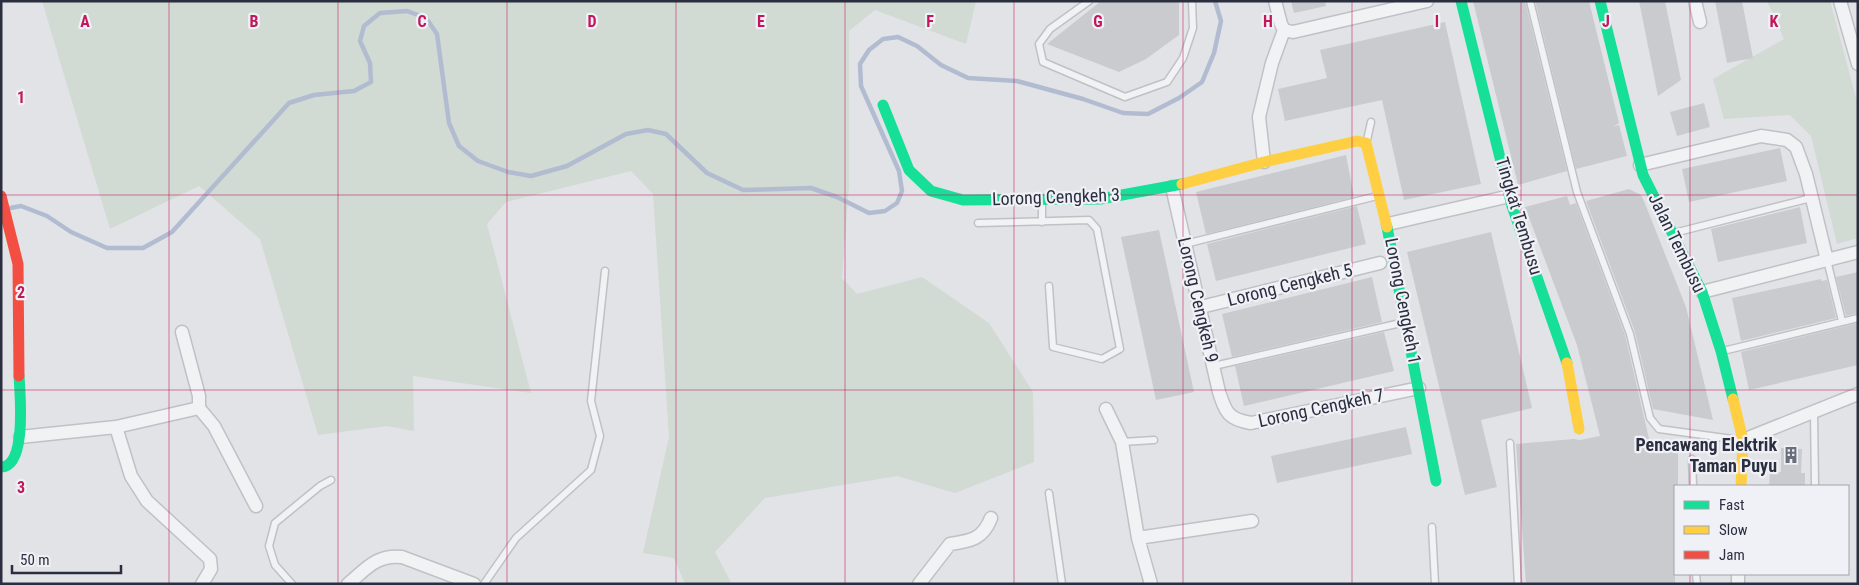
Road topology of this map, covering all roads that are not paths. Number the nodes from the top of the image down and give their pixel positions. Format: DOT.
graph roads {
  1 [pos="1089,1"];
  2 [pos="1192,1"];
  3 [pos="1275,1"];
  4 [pos="1427,1"];
  5 [pos="1461,1"];
  6 [pos="1530,1"];
  7 [pos="1600,1"];
  8 [pos="1695,1"];
  9 [pos="1840,1"];
  10 [pos="1700,22"];
  11 [pos="1284,30"];
  12 [pos="1857,58"];
  13 [pos="883,105"];
  14 [pos="1371,122"];
  15 [pos="1366,143"];
  16 [pos="1264,162"];
  17 [pos="1640,165"];
  18 [pos="1172,187"];
  19 [pos="1380,195"];
  20 [pos="1,196"];
  21 [pos="1510,196"];
  22 [pos="1811,198"];
  23 [pos="1042,200"];
  24 [pos="1042,222"];
  25 [pos="978,223"];
  26 [pos="1388,224"];
  27 [pos="1672,234"];
  28 [pos="1185,244"];
  29 [pos="1858,252"];
  30 [pos="1827,260"];
  31 [pos="1380,263"];
  32 [pos="605,271"];
  33 [pos="1049,286"];
  34 [pos="1702,292"];
  35 [pos="1200,307"];
  36 [pos="1858,318"];
  37 [pos="1408,321"];
  38 [pos="1842,322"];
  39 [pos="182,332"];
  40 [pos="1721,351"];
  41 [pos="1214,366"];
  42 [pos="1419,388"];
  43 [pos="1858,394"];
  44 [pos="199,408"];
  45 [pos="1106,409"];
  46 [pos="1226,412"];
  47 [pos="1814,413"];
  48 [pos="116,427"];
  49 [pos="1579,429"];
  50 [pos="20,436"];
  51 [pos="1154,440"];
  52 [pos="1743,440"];
  53 [pos="1122,442"];
  54 [pos="1510,443"];
  55 [pos="1692,459"];
  56 [pos="1,467"];
  57 [pos="331,480"];
  58 [pos="1436,481"];
  59 [pos="1693,485"];
  60 [pos="1741,485"];
  61 [pos="1815,485"];
  62 [pos="1049,493"];
  63 [pos="256,506"];
  64 [pos="991,518"];
  65 [pos="1252,521"];
  66 [pos="1432,527"];
  67 [pos="1138,538"];
  68 [pos="204,583"];
  69 [pos="292,584"];
  70 [pos="348,584"];
  71 [pos="474,584"];
  72 [pos="484,584"];
  73 [pos="919,584"];
  74 [pos="1062,584"];
  75 [pos="1151,584"];
  76 [pos="1436,584"];
  77 [pos="1518,584"];
  1 -- 2 [label="lane"];
  3 -- 11 [label="street"];
  4 -- 11 [label="street"];
  5 -- 21 [label="street, Tingkat Tembusu"];
  6 -- 52 [label="lane"];
  7 -- 17 [label="street, Jalan Tembusu"];
  8 -- 10 [label="street"];
  9 -- 12 [label="street"];
  11 -- 16 [label="street"];
  13 -- 23 [label="street, Lorong Cengkeh 3"];
  14 -- 15 [label="lane, Lorong Cengkeh 1"];
  15 -- 16 [label="street, Lorong Cengkeh 3"];
  15 -- 19 [label="street, Lorong Cengkeh 1"];
  16 -- 18 [label="street, Lorong Cengkeh 3"];
  17 -- 22 [label="street"];
  17 -- 27 [label="street, Jalan Tembusu"];
  18 -- 23 [label="street, Lorong Cengkeh 3"];
  18 -- 28 [label="street, Lorong Cengkeh 9"];
  19 -- 26 [label="street, Lorong Cengkeh 1"];
  19 -- 28 [label="lane"];
  20 -- 50 [label="street"];
  21 -- 26 [label="street"];
  21 -- 49 [label="street, Tingkat Tembusu"];
  22 -- 27 [label="lane"];
  22 -- 30 [label="street"];
  23 -- 24 [label="lane"];
  24 -- 25 [label="lane"];
  24 -- 33 [label="lane"];
  26 -- 37 [label="street, Lorong Cengkeh 1"];
  27 -- 34 [label="street, Jalan Tembusu"];
  28 -- 35 [label="street, Lorong Cengkeh 9"];
  29 -- 30 [label="street"];
  30 -- 34 [label="street"];
  30 -- 38 [label="lane"];
  31 -- 35 [label="street, Lorong Cengkeh 5"];
  32 -- 72 [label="lane"];
  34 -- 40 [label="street, Jalan Tembusu"];
  35 -- 41 [label="street, Lorong Cengkeh 9"];
  36 -- 38 [label="lane"];
  37 -- 41 [label="lane"];
  37 -- 42 [label="street, Lorong Cengkeh 1"];
  38 -- 40 [label="lane"];
  39 -- 44 [label="street"];
  40 -- 52 [label="street, Jalan Tembusu"];
  41 -- 46 [label="street, Lorong Cengkeh 9"];
  42 -- 46 [label="street, Lorong Cengkeh 7"];
  42 -- 58 [label="street, Lorong Cengkeh 1"];
  43 -- 47 [label="street"];
  44 -- 48 [label="street"];
  44 -- 63 [label="street"];
  45 -- 53 [label="street"];
  47 -- 52 [label="street"];
  47 -- 61 [label="lane"];
  48 -- 50 [label="street"];
  48 -- 68 [label="street"];
  50 -- 56 [label="street"];
  51 -- 53 [label="lane"];
  52 -- 60 [label="street, Jalan Tembusu"];
  53 -- 67 [label="street"];
  54 -- 77 [label="lane"];
  55 -- 59 [label="lane"];
  57 -- 69 [label="lane"];
  62 -- 74 [label="lane"];
  64 -- 73 [label="street"];
  65 -- 67 [label="street"];
  66 -- 76 [label="lane"];
  67 -- 75 [label="street"];
  70 -- 71 [label="street"];
}
